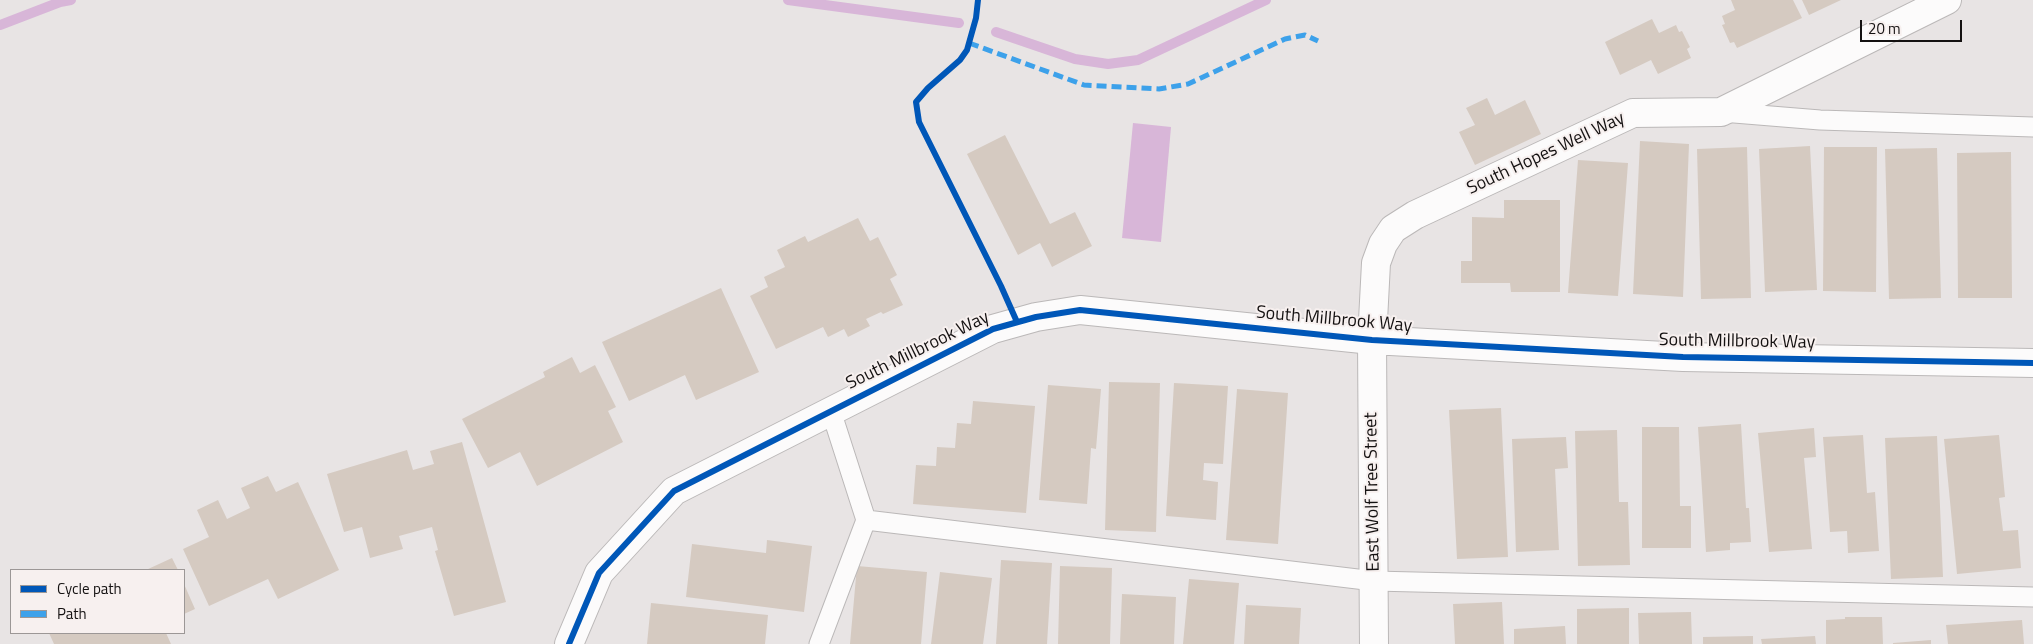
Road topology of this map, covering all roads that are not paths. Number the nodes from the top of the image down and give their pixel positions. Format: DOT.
graph roads {
  1 [pos="1947,0"];
  2 [pos="1721,112"];
  3 [pos="2033,127"];
  4 [pos="1372,340"];
  5 [pos="2033,363"];
  6 [pos="831,411"];
  7 [pos="866,520"];
  8 [pos="1374,581"];
  9 [pos="2033,597"];
  10 [pos="569,644"];
  11 [pos="819,644"];
  12 [pos="1374,644"];
  1 -- 2 [label="street, South Hopes Well Way"];
  2 -- 3 [label="lane"];
  2 -- 4 [label="street, South Hopes Well Way"];
  4 -- 5 [label="street, South Millbrook Way"];
  4 -- 6 [label="street, South Millbrook Way"];
  4 -- 8 [label="street, East Wolf Tree Street"];
  6 -- 7 [label="lane"];
  6 -- 10 [label="street, South Millbrook Way"];
  7 -- 8 [label="lane"];
  7 -- 11 [label="lane"];
  8 -- 9 [label="lane"];
  8 -- 12 [label="street, East Wolf Tree Street"];
}
